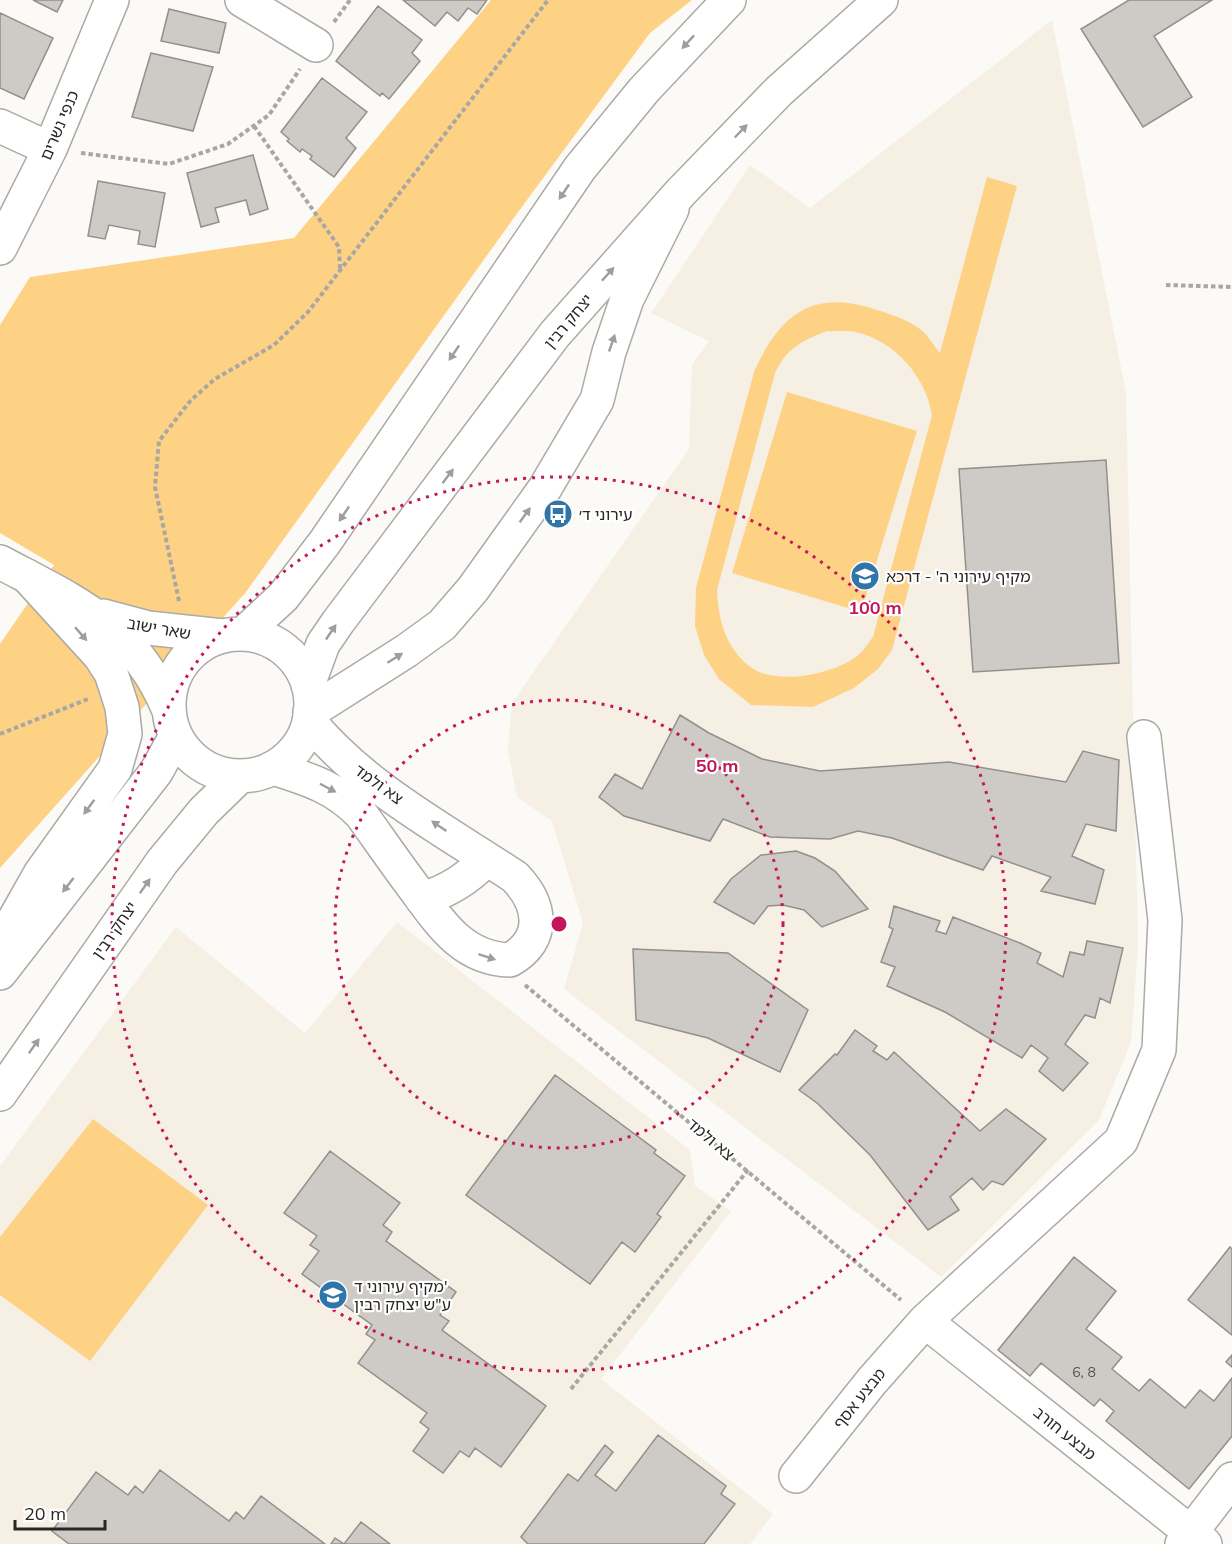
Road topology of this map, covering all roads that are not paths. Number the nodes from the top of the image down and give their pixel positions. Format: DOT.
graph roads {
  1 [pos="112,0"];
  2 [pos="242,0"];
  3 [pos="729,0"];
  4 [pos="881,0"];
  5 [pos="316,45"];
  6 [pos="0,126"];
  7 [pos="50,149"];
  8 [pos="681,192"];
  9 [pos="0,248"];
  10 [pos="13,569"];
  11 [pos="95,614"];
  12 [pos="233,635"];
  13 [pos="309,706"];
  14 [pos="172,722"];
  15 [pos="1144,737"];
  16 [pos="273,768"];
  17 [pos="240,776"];
  18 [pos="488,859"];
  19 [pos="422,899"];
  20 [pos="0,945"];
  21 [pos="0,973"];
  22 [pos="0,1094"];
  23 [pos="925,1321"];
  24 [pos="796,1476"];
  25 [pos="1232,1479"];
  26 [pos="1193,1540"];
  1 -- 7 [label="main road, כנפי נשרים"];
  2 -- 5 [label="main road"];
  3 -- 12 [label="main road, one-way"];
  8 -- 4 [label="main road, יצחק רבין, one-way"];
  6 -- 7 [label="main road"];
  7 -- 9 [label="main road, כנפי נשרים"];
  13 -- 8 [label="main road, יצחק רבין, one-way"];
  13 -- 8 [label="main road, one-way"];
  10 -- 11 [label="main road, שאר ישוב"];
  10 -- 20 [label="main road, one-way"];
  11 -- 12 [label="main road, שאר ישוב"];
  11 -- 14 [label="main road, שאר ישוב"];
  12 -- 13 [label="main road"];
  12 -- 14 [label="main road"];
  13 -- 16 [label="main road"];
  18 -- 13 [label="main road, צא ולמד, one-way"];
  14 -- 17 [label="main road"];
  14 -- 21 [label="main road, one-way"];
  15 -- 23 [label="main road, מבצע אסף"];
  16 -- 17 [label="main road"];
  16 -- 19 [label="main road, צא ולמד, one-way"];
  22 -- 17 [label="main road, יצחק רבין, one-way"];
  18 -- 19 [label="main road"];
  19 -- 18 [label="main road, צא ולמד, one-way"];
  23 -- 24 [label="main road, מבצע אסף"];
  23 -- 26 [label="main road, מבצע חורב"];
  25 -- 26 [label="main road"];
}
